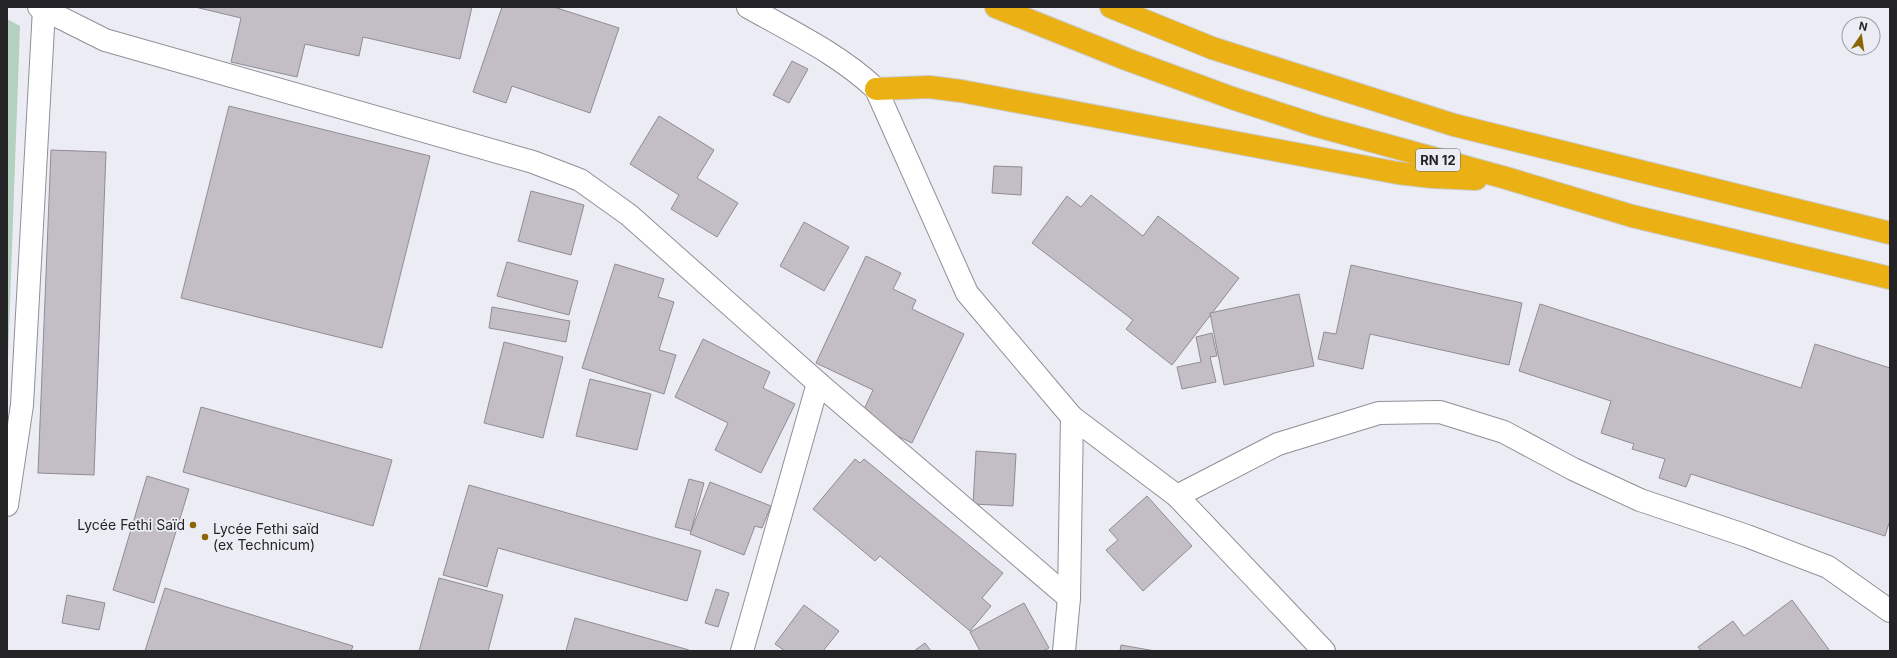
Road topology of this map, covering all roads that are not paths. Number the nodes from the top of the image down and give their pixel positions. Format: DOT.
graph roads {
  1 [pos="748,7"];
  2 [pos="996,7"];
  3 [pos="1111,7"];
  4 [pos="42,8"];
  5 [pos="876,89"];
  6 [pos="1506,178"];
  7 [pos="1890,233"];
  8 [pos="1890,278"];
  9 [pos="818,383"];
  10 [pos="1072,417"];
  11 [pos="1177,496"];
  12 [pos="7,505"];
  13 [pos="1069,598"];
  14 [pos="1890,611"];
  15 [pos="742,651"];
  16 [pos="1064,651"];
  17 [pos="1324,651"];
  1 -- 5 [label="street"];
  2 -- 6 [label="highway, RN 12"];
  3 -- 7 [label="highway"];
  4 -- 9 [label="street"];
  4 -- 12 [label="street"];
  5 -- 6 [label="highway"];
  5 -- 10 [label="street"];
  6 -- 8 [label="highway, RN 12"];
  9 -- 13 [label="street"];
  9 -- 15 [label="street"];
  10 -- 11 [label="street"];
  10 -- 13 [label="street"];
  11 -- 14 [label="street"];
  11 -- 17 [label="street"];
  13 -- 16 [label="street"];
}
